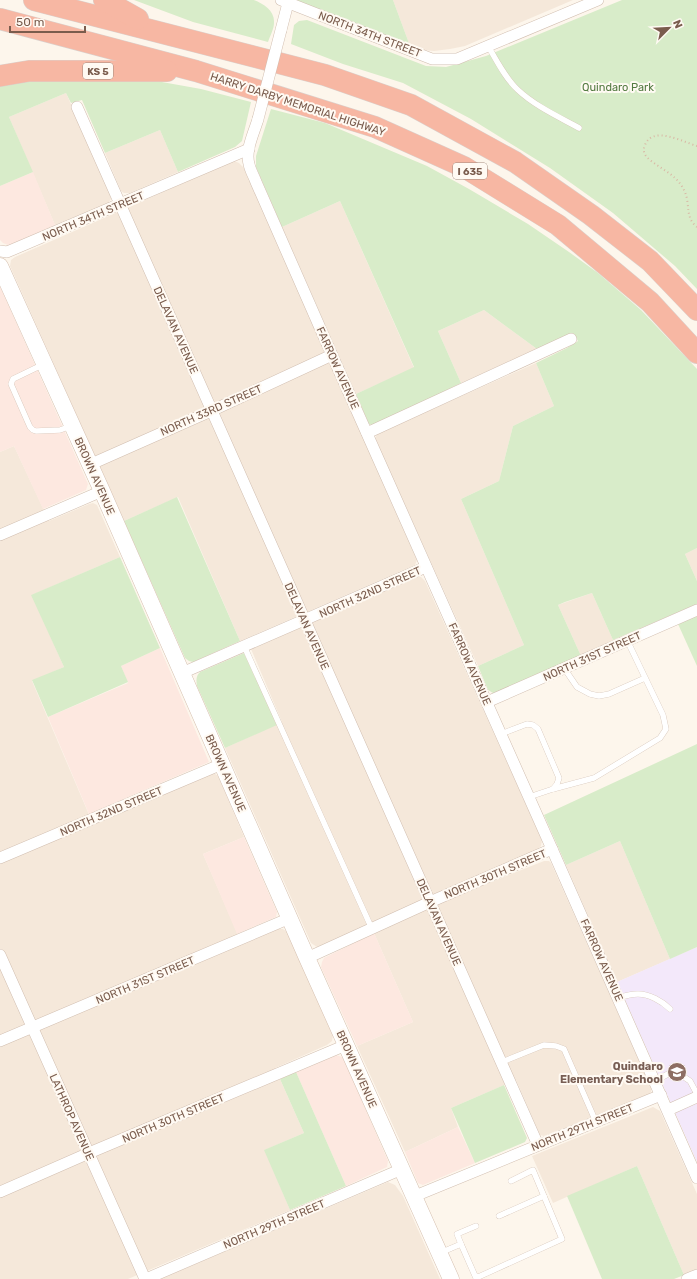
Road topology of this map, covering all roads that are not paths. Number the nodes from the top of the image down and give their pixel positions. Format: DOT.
graph roads {
  1 [pos="34,0"];
  2 [pos="104,0"];
  3 [pos="598,0"];
  4 [pos="284,1"];
  5 [pos="0,19"];
  6 [pos="165,33"];
  7 [pos="488,46"];
  8 [pos="196,71"];
  9 [pos="0,76"];
  10 [pos="77,107"];
  11 [pos="579,128"];
  12 [pos="249,149"];
  13 [pos="120,204"];
  14 [pos="0,251"];
  15 [pos="0,266"];
  16 [pos="697,310"];
  17 [pos="571,339"];
  18 [pos="697,353"];
  19 [pos="332,355"];
  20 [pos="44,364"];
  21 [pos="211,411"];
  22 [pos="72,426"];
  23 [pos="366,433"];
  24 [pos="89,464"];
  25 [pos="102,491"];
  26 [pos="0,534"];
  27 [pos="426,567"];
  28 [pos="697,610"];
  29 [pos="305,620"];
  30 [pos="627,640"];
  31 [pos="244,646"];
  32 [pos="564,668"];
  33 [pos="182,673"];
  34 [pos="645,678"];
  35 [pos="486,702"];
  36 [pos="501,734"];
  37 [pos="222,764"];
  38 [pos="553,789"];
  39 [pos="529,797"];
  40 [pos="552,849"];
  41 [pos="0,858"];
  42 [pos="430,902"];
  43 [pos="290,918"];
  44 [pos="372,929"];
  45 [pos="0,954"];
  46 [pos="307,958"];
  47 [pos="618,998"];
  48 [pos="670,1009"];
  49 [pos="32,1027"];
  50 [pos="0,1041"];
  51 [pos="346,1045"];
  52 [pos="502,1062"];
  53 [pos="655,1081"];
  54 [pos="662,1096"];
  55 [pos="697,1096"];
  56 [pos="668,1110"];
  57 [pos="596,1122"];
  58 [pos="538,1145"];
  59 [pos="89,1153"];
  60 [pos="402,1169"];
  61 [pos="697,1178"];
  62 [pos="511,1180"];
  63 [pos="0,1192"];
  64 [pos="415,1196"];
  65 [pos="544,1196"];
  66 [pos="499,1216"];
  67 [pos="476,1226"];
  68 [pos="461,1244"];
  69 [pos="440,1253"];
  70 [pos="697,1274"];
  71 [pos="145,1279"];
  72 [pos="452,1279"];
  73 [pos="687,1279"];
  1 -- 6 [label="highway, I 635"];
  2 -- 6 [label="highway"];
  3 -- 7 [label="street, NORTH 34TH STREET"];
  4 -- 7 [label="street, NORTH 34TH STREET"];
  4 -- 12 [label="street, NORTH 34TH STREET, bridge"];
  5 -- 8 [label="highway, HARRY DARBY MEMORIAL HIGHWAY / I 635"];
  6 -- 16 [label="highway, I 635"];
  7 -- 11 [label="lane"];
  8 -- 9 [label="highway, KS 5"];
  8 -- 18 [label="highway, HARRY DARBY MEMORIAL HIGHWAY / I 635"];
  10 -- 13 [label="street, DELAVAN AVENUE"];
  12 -- 13 [label="street, NORTH 34TH STREET"];
  12 -- 19 [label="street, FARROW AVENUE"];
  13 -- 14 [label="street, NORTH 34TH STREET"];
  13 -- 21 [label="street, DELAVAN AVENUE"];
  15 -- 20 [label="main road, BROWN AVENUE"];
  17 -- 23 [label="street"];
  19 -- 21 [label="street, NORTH 33RD STREET"];
  19 -- 23 [label="street, FARROW AVENUE"];
  20 -- 22 [label="main road, BROWN AVENUE"];
  20 -- 22 [label="lane"];
  21 -- 24 [label="street, NORTH 33RD STREET"];
  21 -- 29 [label="street, DELAVAN AVENUE"];
  22 -- 24 [label="main road, BROWN AVENUE"];
  23 -- 27 [label="street, FARROW AVENUE"];
  24 -- 25 [label="main road, BROWN AVENUE"];
  25 -- 26 [label="street"];
  25 -- 33 [label="main road, BROWN AVENUE"];
  27 -- 29 [label="street, NORTH 32ND STREET"];
  27 -- 35 [label="street, FARROW AVENUE"];
  28 -- 30 [label="street, NORTH 31ST STREET"];
  29 -- 31 [label="street, NORTH 32ND STREET"];
  29 -- 42 [label="street, DELAVAN AVENUE"];
  30 -- 32 [label="street, NORTH 31ST STREET"];
  30 -- 34 [label="lane"];
  31 -- 33 [label="street, NORTH 32ND STREET"];
  31 -- 44 [label="lane"];
  32 -- 34 [label="lane"];
  32 -- 35 [label="street, NORTH 31ST STREET"];
  33 -- 37 [label="main road, BROWN AVENUE"];
  34 -- 38 [label="lane"];
  35 -- 36 [label="street, FARROW AVENUE"];
  36 -- 38 [label="lane"];
  36 -- 39 [label="street, FARROW AVENUE"];
  37 -- 41 [label="street, NORTH 32ND STREET"];
  37 -- 43 [label="main road, BROWN AVENUE"];
  38 -- 39 [label="lane"];
  39 -- 40 [label="street, FARROW AVENUE"];
  40 -- 42 [label="street, NORTH 30TH STREET"];
  40 -- 47 [label="street, FARROW AVENUE"];
  42 -- 44 [label="street, NORTH 30TH STREET"];
  42 -- 52 [label="street, DELAVAN AVENUE"];
  43 -- 46 [label="main road, BROWN AVENUE"];
  43 -- 49 [label="street, NORTH 31ST STREET"];
  44 -- 46 [label="street, NORTH 30TH STREET"];
  45 -- 49 [label="street, LATHROP AVENUE"];
  46 -- 51 [label="main road, BROWN AVENUE"];
  47 -- 48 [label="lane"];
  47 -- 53 [label="street, FARROW AVENUE"];
  49 -- 50 [label="street, NORTH 31ST STREET"];
  49 -- 59 [label="street, LATHROP AVENUE"];
  51 -- 59 [label="street, NORTH 30TH STREET"];
  51 -- 60 [label="main road, BROWN AVENUE"];
  52 -- 57 [label="lane"];
  52 -- 58 [label="street, DELAVAN AVENUE"];
  53 -- 54 [label="street, FARROW AVENUE"];
  53 -- 55 [label="lane"];
  54 -- 56 [label="street, FARROW AVENUE"];
  54 -- 57 [label="street, NORTH 29TH STREET"];
  55 -- 56 [label="street"];
  56 -- 61 [label="street, FARROW AVENUE"];
  57 -- 58 [label="street, NORTH 29TH STREET"];
  58 -- 64 [label="street, NORTH 29TH STREET"];
  59 -- 63 [label="street, NORTH 30TH STREET"];
  59 -- 71 [label="street, LATHROP AVENUE"];
  60 -- 64 [label="main road, BROWN AVENUE"];
  60 -- 71 [label="street, NORTH 29TH STREET"];
  62 -- 65 [label="lane"];
  64 -- 69 [label="main road, BROWN AVENUE"];
  65 -- 66 [label="lane"];
  65 -- 68 [label="lane"];
  67 -- 68 [label="lane"];
  68 -- 69 [label="lane"];
  69 -- 72 [label="main road, BROWN AVENUE"];
  70 -- 73 [label="street"];
}
